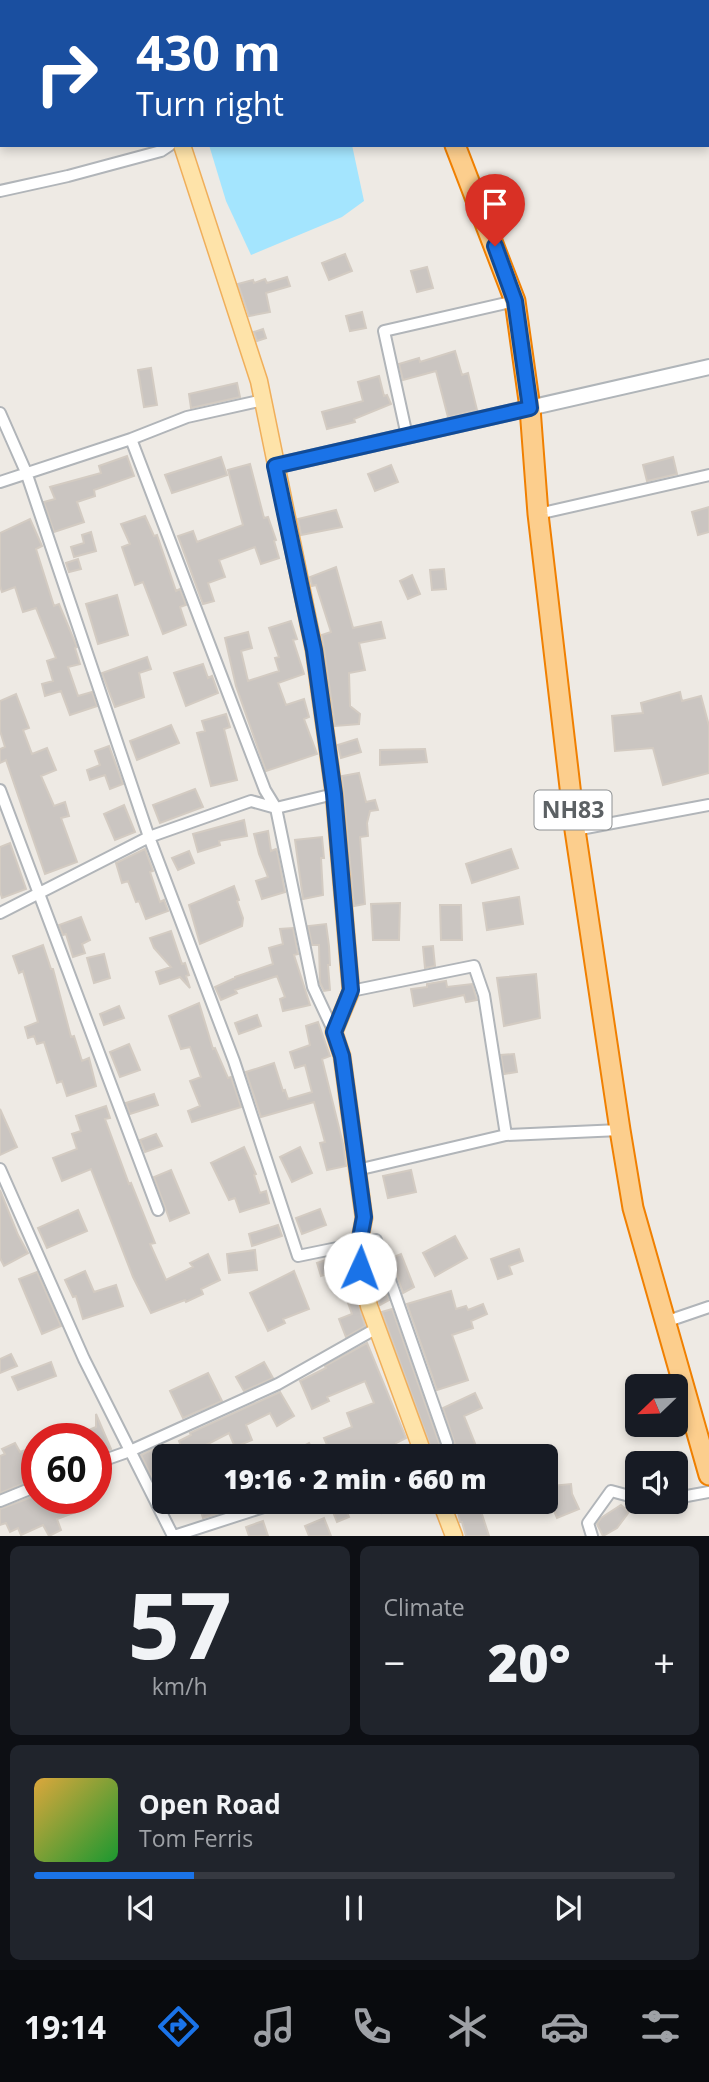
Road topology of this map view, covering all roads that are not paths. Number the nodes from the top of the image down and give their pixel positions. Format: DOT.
graph roads {
  1 [pos="166,147"];
  2 [pos="183,147"];
  3 [pos="456,147"];
  4 [pos="0,191"];
  5 [pos="515,301"];
  6 [pos="709,368"];
  7 [pos="262,400"];
  8 [pos="530,408"];
  9 [pos="0,413"];
  10 [pos="407,436"];
  11 [pos="131,439"];
  12 [pos="275,466"];
  13 [pos="26,472"];
  14 [pos="709,475"];
  15 [pos="0,482"];
  16 [pos="538,514"];
  17 [pos="0,790"];
  18 [pos="334,794"];
  19 [pos="709,805"];
  20 [pos="276,808"];
  21 [pos="575,830"];
  22 [pos="149,837"];
  23 [pos="37,893"];
  24 [pos="0,912"];
  25 [pos="351,990"];
  26 [pos="334,1032"];
  27 [pos="620,1130"];
  28 [pos="506,1135"];
  29 [pos="0,1169"];
  30 [pos="357,1170"];
  31 [pos="158,1210"];
  32 [pos="359,1244"];
  33 [pos="709,1307"];
  34 [pos="665,1322"];
  35 [pos="377,1328"];
  36 [pos="447,1443"];
  37 [pos="415,1444"];
  38 [pos="130,1451"];
  39 [pos="112,1458"];
  40 [pos="709,1475"];
  41 [pos="21,1492"];
  42 [pos="709,1492"];
  43 [pos="625,1495"];
  44 [pos="688,1496"];
  45 [pos="0,1501"];
  46 [pos="242,1514"];
  47 [pos="446,1514"];
  48 [pos="173,1536"];
  49 [pos="454,1536"];
  50 [pos="592,1536"];
  1 -- 4 [label="street"];
  2 -- 7 [label="main road"];
  3 -- 5 [label="highway, NH83"];
  5 -- 8 [label="highway, NH83"];
  5 -- 10 [label="street"];
  6 -- 8 [label="main road"];
  7 -- 11 [label="street"];
  7 -- 12 [label="main road"];
  8 -- 10 [label="main road"];
  8 -- 16 [label="highway, NH83"];
  9 -- 13 [label="street"];
  10 -- 12 [label="main road"];
  11 -- 13 [label="street"];
  11 -- 20 [label="street"];
  12 -- 18 [label="main road"];
  13 -- 15 [label="street"];
  13 -- 22 [label="street"];
  14 -- 16 [label="street"];
  16 -- 21 [label="highway, NH83"];
  17 -- 23 [label="street"];
  18 -- 20 [label="street"];
  18 -- 25 [label="main road"];
  19 -- 21 [label="street"];
  20 -- 22 [label="street"];
  20 -- 26 [label="street"];
  21 -- 27 [label="highway, NH83"];
  22 -- 23 [label="street"];
  22 -- 32 [label="street"];
  23 -- 24 [label="street"];
  23 -- 31 [label="street"];
  25 -- 26 [label="main road"];
  25 -- 28 [label="street"];
  26 -- 30 [label="main road"];
  27 -- 28 [label="street"];
  27 -- 34 [label="highway, NH83"];
  28 -- 30 [label="street"];
  29 -- 38 [label="street"];
  30 -- 32 [label="main road"];
  32 -- 35 [label="main road"];
  32 -- 36 [label="street"];
  33 -- 34 [label="street"];
  34 -- 40 [label="highway, NH83"];
  35 -- 37 [label="main road"];
  35 -- 38 [label="street"];
  38 -- 39 [label="street"];
  38 -- 48 [label="street"];
  41 -- 45 [label="street"];
  42 -- 44 [label="street"];
  43 -- 50 [label="street"];
  46 -- 48 [label="street"];
  47 -- 49 [label="main road"];
}
